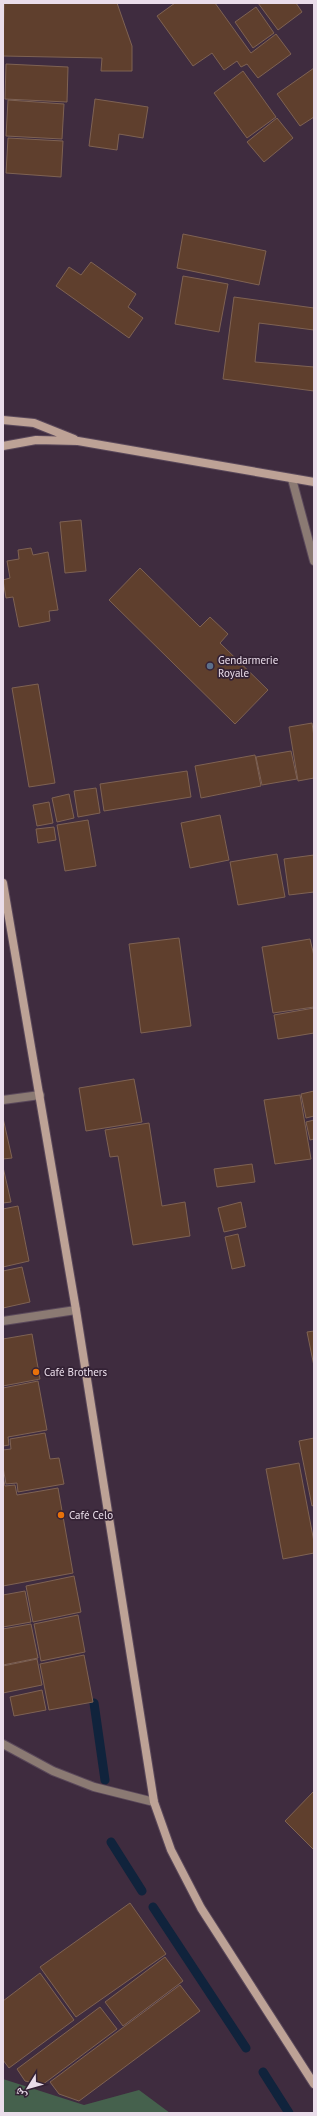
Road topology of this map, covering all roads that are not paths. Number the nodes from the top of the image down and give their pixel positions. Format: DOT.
graph roads {
  1 [pos="3,420"];
  2 [pos="78,441"];
  3 [pos="3,446"];
  4 [pos="292,479"];
  5 [pos="314,482"];
  6 [pos="314,561"];
  7 [pos="3,883"];
  8 [pos="40,1095"];
  9 [pos="3,1100"];
  10 [pos="76,1310"];
  11 [pos="3,1322"];
  12 [pos="3,1744"];
  13 [pos="154,1802"];
  14 [pos="314,2084"];
  1 -- 2 [label="street"];
  2 -- 3 [label="street"];
  2 -- 4 [label="street"];
  4 -- 5 [label="street"];
  4 -- 6 [label="street"];
  7 -- 8 [label="street"];
  8 -- 9 [label="street"];
  8 -- 10 [label="street"];
  10 -- 11 [label="street"];
  10 -- 13 [label="street"];
  12 -- 13 [label="street"];
  13 -- 14 [label="street"];
}
